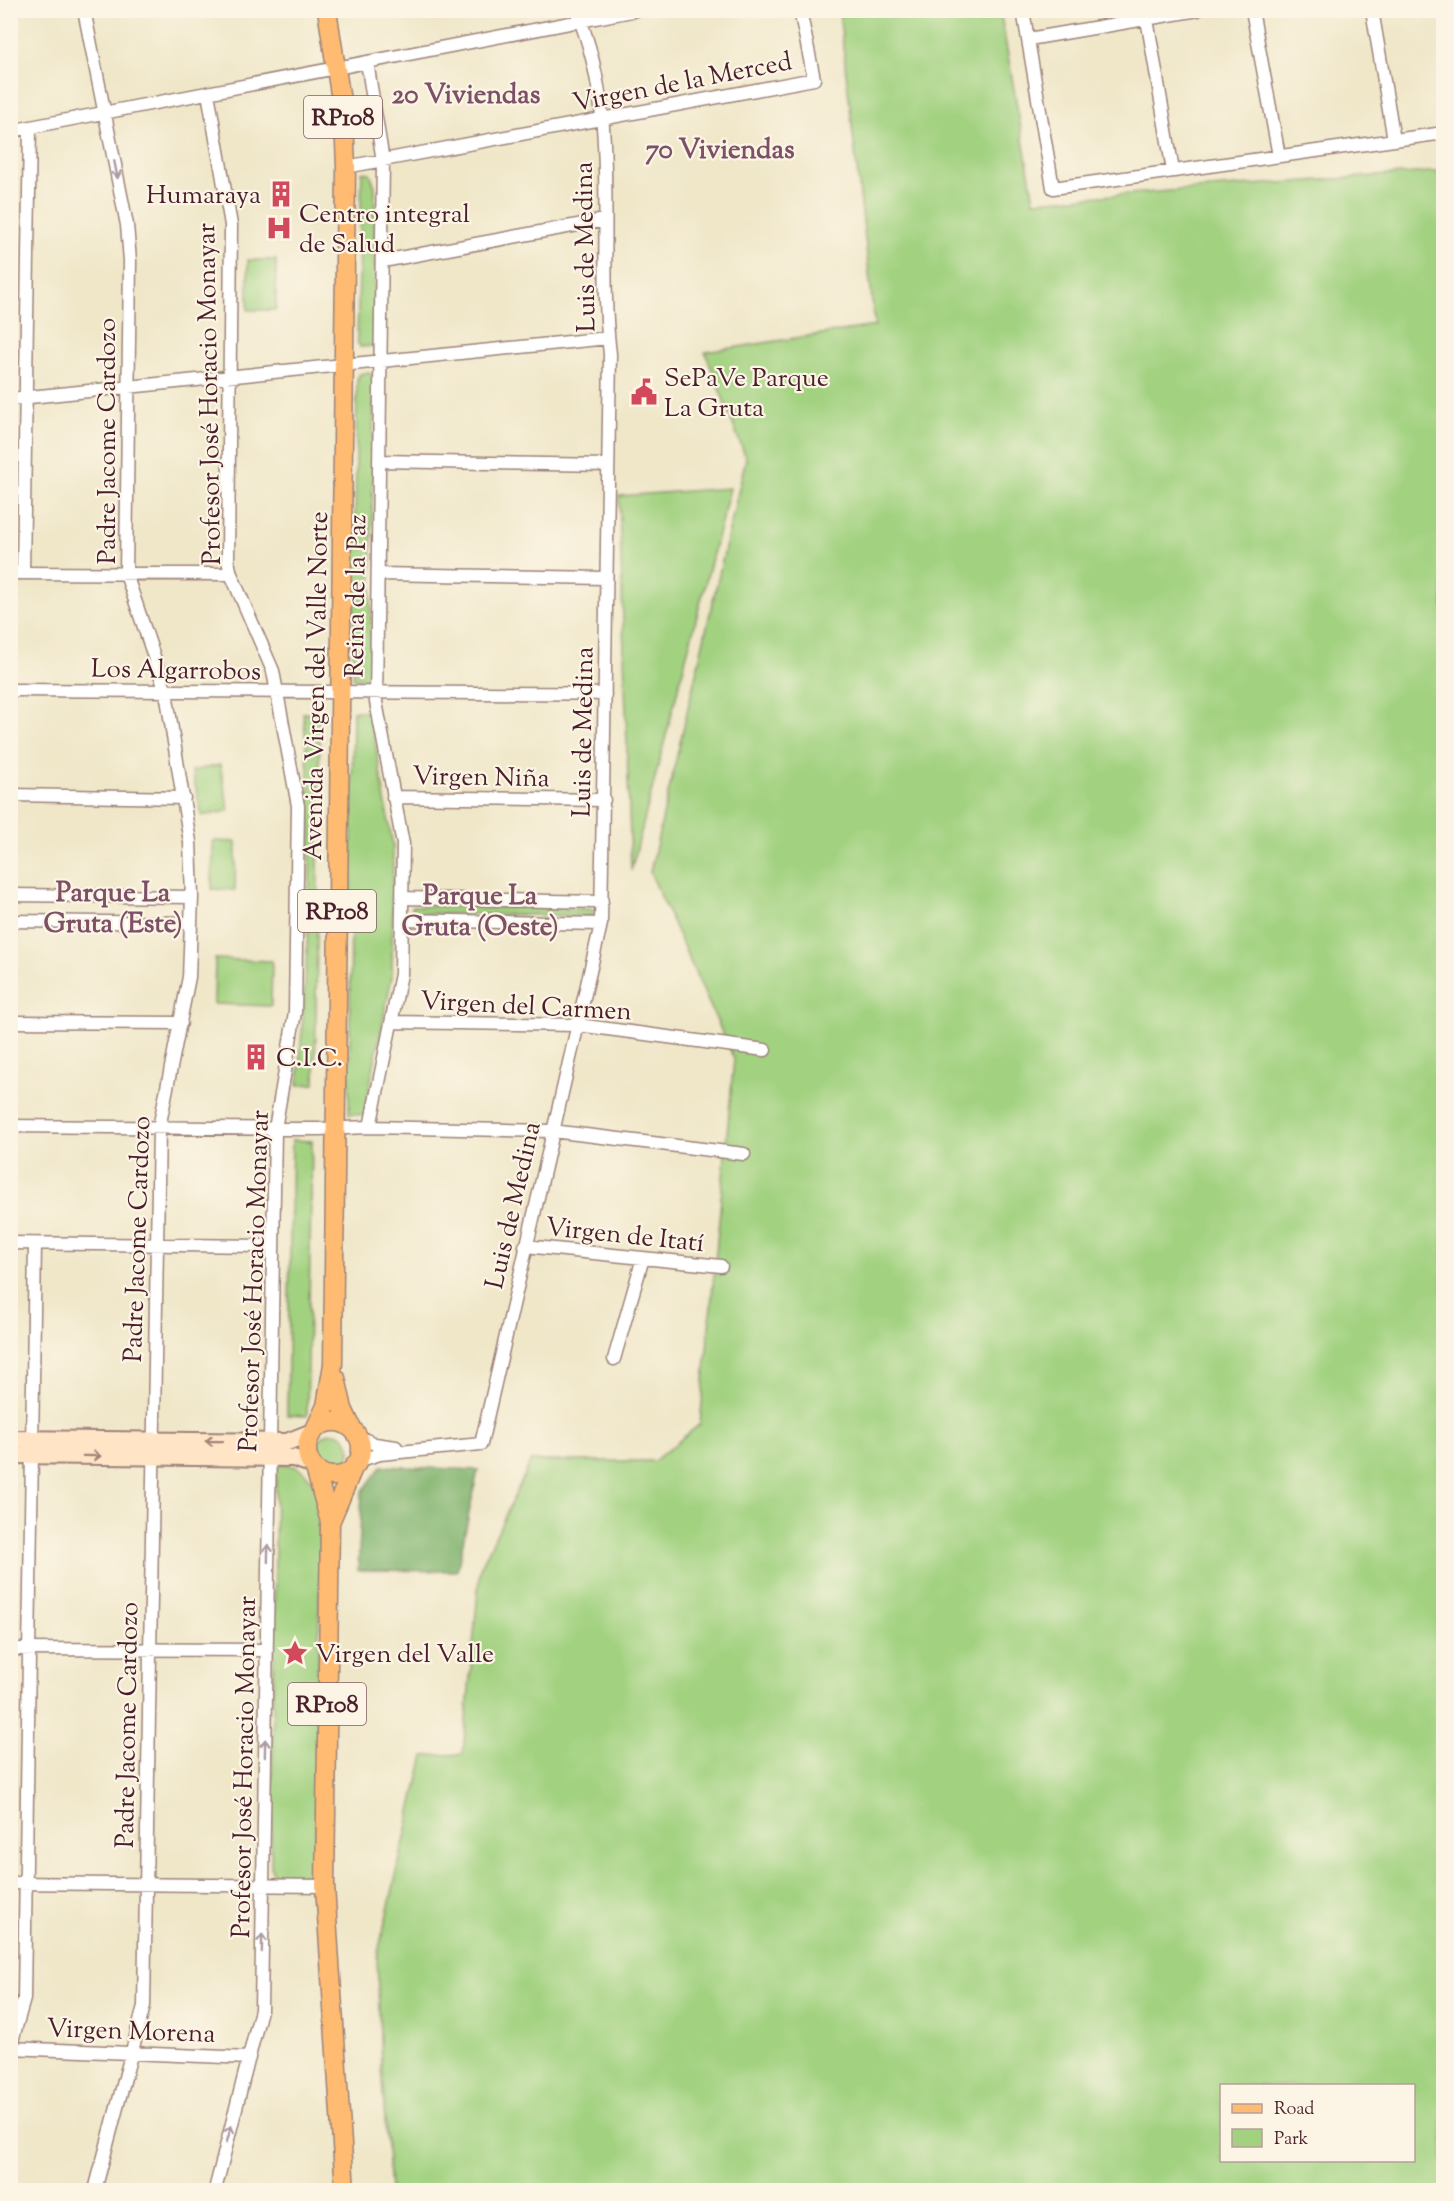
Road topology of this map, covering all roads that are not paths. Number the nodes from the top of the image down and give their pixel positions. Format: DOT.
graph roads {
  1 [pos="84,10"];
  2 [pos="327,10"];
  3 [pos="637,10"];
  4 [pos="800,10"];
  5 [pos="1023,10"];
  6 [pos="1198,10"];
  7 [pos="1252,10"];
  8 [pos="1372,10"];
  9 [pos="578,16"];
  10 [pos="1147,19"];
  11 [pos="1029,39"];
  12 [pos="367,62"];
  13 [pos="337,68"];
  14 [pos="208,93"];
  15 [pos="104,113"];
  16 [pos="603,118"];
  17 [pos="30,128"];
  18 [pos="10,131"];
  19 [pos="1443,133"];
  20 [pos="1394,140"];
  21 [pos="1279,156"];
  22 [pos="383,160"];
  23 [pos="346,166"];
  24 [pos="1173,171"];
  25 [pos="605,219"];
  26 [pos="383,261"];
  27 [pos="608,338"];
  28 [pos="381,360"];
  29 [pos="345,365"];
  30 [pos="230,377"];
  31 [pos="128,387"];
  32 [pos="26,397"];
  33 [pos="10,399"];
  34 [pos="380,461"];
  35 [pos="608,465"];
  36 [pos="17,573"];
  37 [pos="126,574"];
  38 [pos="231,574"];
  39 [pos="378,574"];
  40 [pos="606,578"];
  41 [pos="10,690"];
  42 [pos="376,690"];
  43 [pos="166,692"];
  44 [pos="278,693"];
  45 [pos="340,693"];
  46 [pos="605,694"];
  47 [pos="10,795"];
  48 [pos="393,797"];
  49 [pos="184,798"];
  50 [pos="604,800"];
  51 [pos="10,895"];
  52 [pos="192,897"];
  53 [pos="403,898"];
  54 [pos="602,902"];
  55 [pos="402,920"];
  56 [pos="10,921"];
  57 [pos="191,923"];
  58 [pos="601,924"];
  59 [pos="10,1022"];
  60 [pos="392,1022"];
  61 [pos="181,1023"];
  62 [pos="578,1025"];
  63 [pos="765,1050"];
  64 [pos="10,1126"];
  65 [pos="370,1127"];
  66 [pos="159,1128"];
  67 [pos="335,1128"];
  68 [pos="275,1129"];
  69 [pos="552,1131"];
  70 [pos="744,1155"];
  71 [pos="10,1243"];
  72 [pos="35,1244"];
  73 [pos="156,1245"];
  74 [pos="273,1246"];
  75 [pos="525,1246"];
  76 [pos="643,1258"];
  77 [pos="721,1266"];
  78 [pos="614,1359"];
  79 [pos="333,1364"];
  80 [pos="314,1430"];
  81 [pos="355,1433"];
  82 [pos="10,1439"];
  83 [pos="33,1447"];
  84 [pos="152,1448"];
  85 [pos="270,1450"];
  86 [pos="418,1450"];
  87 [pos="10,1455"];
  88 [pos="356,1463"];
  89 [pos="313,1466"];
  90 [pos="330,1522"];
  91 [pos="10,1649"];
  92 [pos="30,1649"];
  93 [pos="150,1650"];
  94 [pos="267,1650"];
  95 [pos="10,1883"];
  96 [pos="26,1883"];
  97 [pos="146,1884"];
  98 [pos="263,1886"];
  99 [pos="325,1886"];
  100 [pos="11,2048"];
  101 [pos="132,2053"];
  102 [pos="249,2058"];
  103 [pos="95,2190"];
  104 [pos="215,2190"];
  105 [pos="345,2190"];
  1 -- 15 [label="street, Padre Jacome Cardozo"];
  2 -- 13 [label="main road, Avenida Virgen del Valle Norte / RP108"];
  3 -- 9 [label="street"];
  4 -- 16 [label="street, Virgen de la Merced"];
  5 -- 11 [label="street"];
  6 -- 10 [label="street"];
  7 -- 21 [label="street"];
  8 -- 20 [label="street"];
  9 -- 12 [label="street"];
  9 -- 16 [label="street, Luis de Medina"];
  10 -- 11 [label="street"];
  10 -- 24 [label="street"];
  11 -- 24 [label="street"];
  12 -- 13 [label="street"];
  12 -- 22 [label="street, Reina de la Paz"];
  13 -- 14 [label="street"];
  13 -- 23 [label="main road, Avenida Virgen del Valle Norte / RP108"];
  14 -- 15 [label="street"];
  14 -- 30 [label="street, Profesor José Horacio Monayar"];
  15 -- 17 [label="street"];
  15 -- 31 [label="street, Padre Jacome Cardozo, one-way"];
  16 -- 22 [label="street, Virgen de la Merced"];
  16 -- 25 [label="street, Luis de Medina"];
  17 -- 18 [label="street"];
  17 -- 32 [label="street"];
  19 -- 20 [label="street"];
  20 -- 21 [label="street"];
  21 -- 24 [label="street"];
  22 -- 23 [label="street, Virgen de la Merced"];
  22 -- 26 [label="street, Reina de la Paz"];
  23 -- 29 [label="main road, Avenida Virgen del Valle Norte / RP108"];
  25 -- 26 [label="street"];
  25 -- 27 [label="street, Luis de Medina"];
  26 -- 28 [label="street, Reina de la Paz"];
  27 -- 28 [label="street"];
  27 -- 35 [label="street, Luis de Medina"];
  28 -- 29 [label="street"];
  28 -- 34 [label="street, Reina de la Paz"];
  29 -- 30 [label="street"];
  29 -- 45 [label="main road, Avenida Virgen del Valle Norte / RP108"];
  30 -- 31 [label="street"];
  30 -- 38 [label="street, Profesor José Horacio Monayar"];
  31 -- 32 [label="street"];
  31 -- 37 [label="street, Padre Jacome Cardozo"];
  32 -- 33 [label="street"];
  32 -- 36 [label="street"];
  34 -- 35 [label="street"];
  34 -- 39 [label="street, Reina de la Paz"];
  35 -- 40 [label="street, Luis de Medina"];
  36 -- 37 [label="street"];
  37 -- 38 [label="street"];
  37 -- 43 [label="street, Padre Jacome Cardozo"];
  38 -- 44 [label="street, Profesor José Horacio Monayar"];
  39 -- 40 [label="street"];
  39 -- 42 [label="street, Reina de la Paz"];
  40 -- 46 [label="street, Luis de Medina"];
  41 -- 43 [label="street, Los Algarrobos"];
  42 -- 45 [label="street, Los Algarrobos"];
  42 -- 46 [label="street, Los Algarrobos"];
  42 -- 48 [label="street, Reina de la Paz"];
  43 -- 44 [label="street, Los Algarrobos"];
  43 -- 49 [label="street, Padre Jacome Cardozo"];
  44 -- 45 [label="street, Los Algarrobos"];
  44 -- 68 [label="street, Profesor José Horacio Monayar"];
  45 -- 67 [label="main road, Avenida Virgen del Valle Norte / RP108"];
  46 -- 50 [label="street, Luis de Medina"];
  47 -- 49 [label="street"];
  48 -- 50 [label="street, Virgen Niña"];
  48 -- 53 [label="street, Reina de la Paz"];
  49 -- 52 [label="street, Padre Jacome Cardozo"];
  50 -- 54 [label="street, Luis de Medina"];
  51 -- 52 [label="street"];
  52 -- 57 [label="street, Padre Jacome Cardozo"];
  53 -- 54 [label="street"];
  53 -- 55 [label="street, Reina de la Paz"];
  54 -- 58 [label="street, Luis de Medina"];
  55 -- 58 [label="street"];
  55 -- 60 [label="street, Reina de la Paz"];
  56 -- 57 [label="street"];
  57 -- 61 [label="street, Padre Jacome Cardozo"];
  58 -- 62 [label="street, Luis de Medina"];
  59 -- 61 [label="street"];
  60 -- 62 [label="street, Virgen del Carmen"];
  60 -- 65 [label="street, Reina de la Paz"];
  61 -- 66 [label="street, Padre Jacome Cardozo"];
  62 -- 63 [label="street, Virgen del Carmen"];
  62 -- 69 [label="street, Luis de Medina"];
  64 -- 66 [label="street"];
  65 -- 67 [label="street"];
  65 -- 69 [label="street"];
  66 -- 68 [label="street"];
  66 -- 73 [label="street, Padre Jacome Cardozo"];
  67 -- 68 [label="street"];
  67 -- 79 [label="main road, Avenida Virgen del Valle Norte / RP108"];
  68 -- 74 [label="street, Profesor José Horacio Monayar"];
  69 -- 70 [label="street"];
  69 -- 75 [label="street, Luis de Medina"];
  71 -- 72 [label="street"];
  72 -- 73 [label="street"];
  72 -- 83 [label="street"];
  73 -- 74 [label="street"];
  73 -- 84 [label="street, Padre Jacome Cardozo"];
  74 -- 85 [label="street, Profesor José Horacio Monayar"];
  75 -- 76 [label="street, Virgen de Itatí"];
  75 -- 86 [label="street, Luis de Medina"];
  76 -- 77 [label="street, Virgen de Itatí"];
  76 -- 78 [label="street"];
  79 -- 80 [label="main road, Avenida Virgen del Valle Norte / RP108"];
  79 -- 81 [label="main road, Avenida Virgen del Valle Norte / RP108"];
  80 -- 81 [label="main road"];
  80 -- 85 [label="main road"];
  80 -- 89 [label="main road, RP108"];
  81 -- 86 [label="street"];
  81 -- 88 [label="main road, RP108"];
  82 -- 83 [label="main road"];
  83 -- 84 [label="main road"];
  83 -- 87 [label="main road"];
  83 -- 92 [label="street"];
  84 -- 85 [label="main road"];
  84 -- 93 [label="street, Padre Jacome Cardozo"];
  85 -- 89 [label="main road"];
  94 -- 85 [label="street, Profesor José Horacio Monayar, one-way"];
  86 -- 88 [label="street"];
  88 -- 89 [label="main road"];
  88 -- 90 [label="main road, RP108"];
  89 -- 90 [label="main road, RP108"];
  90 -- 99 [label="main road, RP108"];
  91 -- 92 [label="street"];
  92 -- 93 [label="street"];
  92 -- 96 [label="street"];
  93 -- 94 [label="street"];
  93 -- 97 [label="street, Padre Jacome Cardozo"];
  98 -- 94 [label="street, Profesor José Horacio Monayar, one-way"];
  95 -- 96 [label="street"];
  96 -- 97 [label="street"];
  96 -- 100 [label="street"];
  97 -- 98 [label="street"];
  97 -- 101 [label="street, Padre Jacome Cardozo"];
  98 -- 99 [label="street"];
  102 -- 98 [label="street, Profesor José Horacio Monayar, one-way"];
  99 -- 105 [label="main road, RP108"];
  100 -- 101 [label="street, Virgen Morena"];
  101 -- 102 [label="street, Virgen Morena"];
  101 -- 103 [label="street, Padre Jacome Cardozo"];
  104 -- 102 [label="street, Profesor José Horacio Monayar, one-way"];
}
